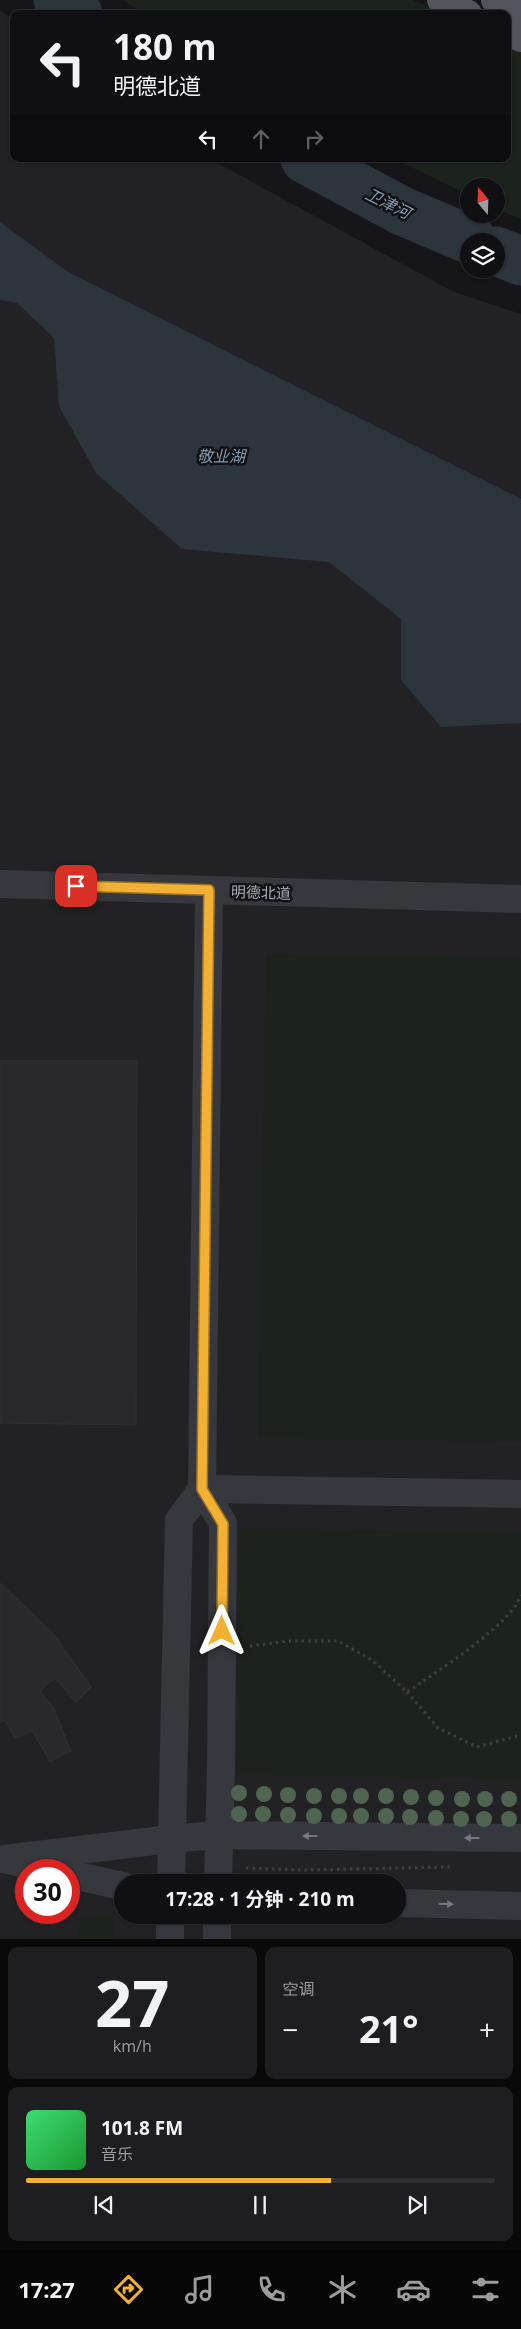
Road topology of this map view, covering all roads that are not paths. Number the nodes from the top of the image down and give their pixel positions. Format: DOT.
graph roads {
  1 [pos="441,0"];
  2 [pos="495,0"];
  3 [pos="460,10"];
  4 [pos="521,12"];
  5 [pos="0,884"];
  6 [pos="209,890"];
  7 [pos="521,899"];
  8 [pos="202,1489"];
  9 [pos="521,1494"];
  10 [pos="218,1836"];
  11 [pos="521,1838"];
  12 [pos="171,1839"];
  13 [pos="2,1860"];
  14 [pos="15,1863"];
  15 [pos="171,1874"];
  16 [pos="218,1874"];
  17 [pos="80,1876"];
  18 [pos="114,1884"];
  19 [pos="406,1903"];
  20 [pos="521,1906"];
  21 [pos="170,1924"];
  22 [pos="217,1924"];
  23 [pos="170,1939"];
  24 [pos="217,1939"];
  1 -- 3 [label="main road"];
  2 -- 4 [label="main road"];
  5 -- 6 [label="street, 明德北道"];
  6 -- 7 [label="street, 明德北道"];
  6 -- 8 [label="street"];
  8 -- 9 [label="street"];
  8 -- 10 [label="street"];
  8 -- 12 [label="street"];
  11 -- 10 [label="street, one-way"];
  10 -- 12 [label="street"];
  10 -- 16 [label="street"];
  12 -- 13 [label="street"];
  12 -- 15 [label="street"];
  13 -- 14 [label="street"];
  17 -- 18 [label="street"];
  19 -- 20 [label="street, one-way"];
  21 -- 23 [label="street"];
  22 -- 24 [label="street"];
}
